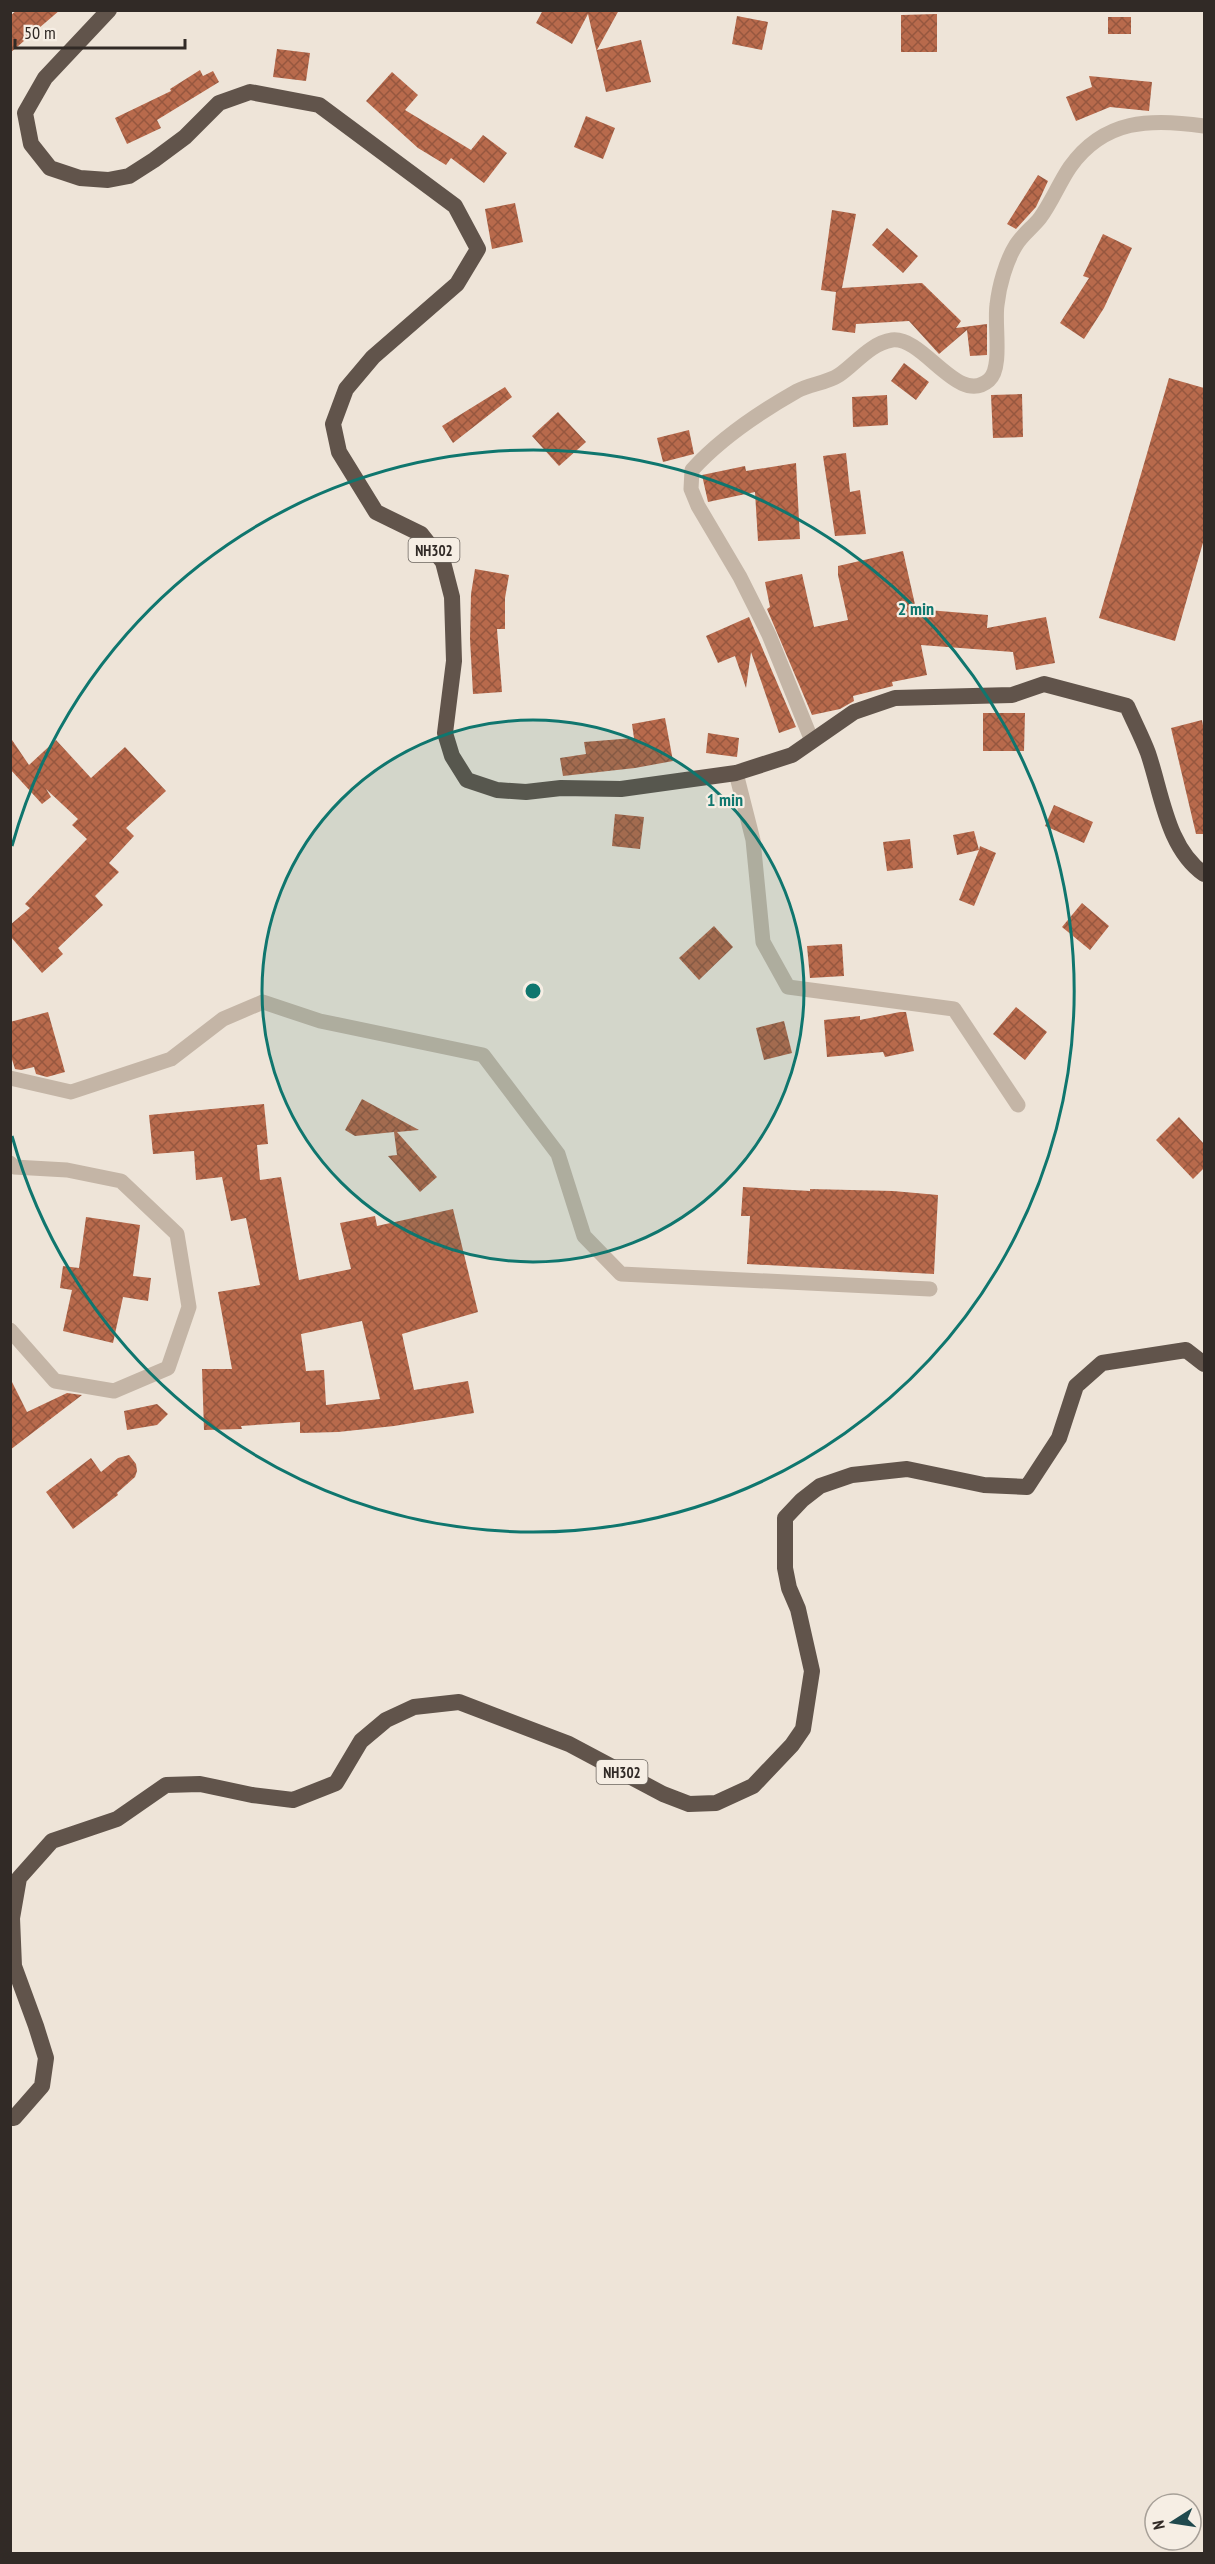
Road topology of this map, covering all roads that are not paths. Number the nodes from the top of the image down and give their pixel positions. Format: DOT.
graph roads {
  1 [pos="109,10"];
  2 [pos="1204,126"];
  3 [pos="812,741"];
  4 [pos="736,773"];
  5 [pos="1204,874"];
  6 [pos="10,1078"];
  7 [pos="1018,1105"];
  8 [pos="10,1163"];
  9 [pos="930,1289"];
  10 [pos="10,1330"];
  11 [pos="1204,1364"];
  12 [pos="10,2118"];
  1 -- 4 [label="highway, NH302"];
  2 -- 3 [label="street"];
  3 -- 4 [label="highway, NH302"];
  3 -- 5 [label="highway, NH302"];
  4 -- 7 [label="street"];
  6 -- 9 [label="street"];
  8 -- 10 [label="street"];
  11 -- 12 [label="highway, NH302"];
}
